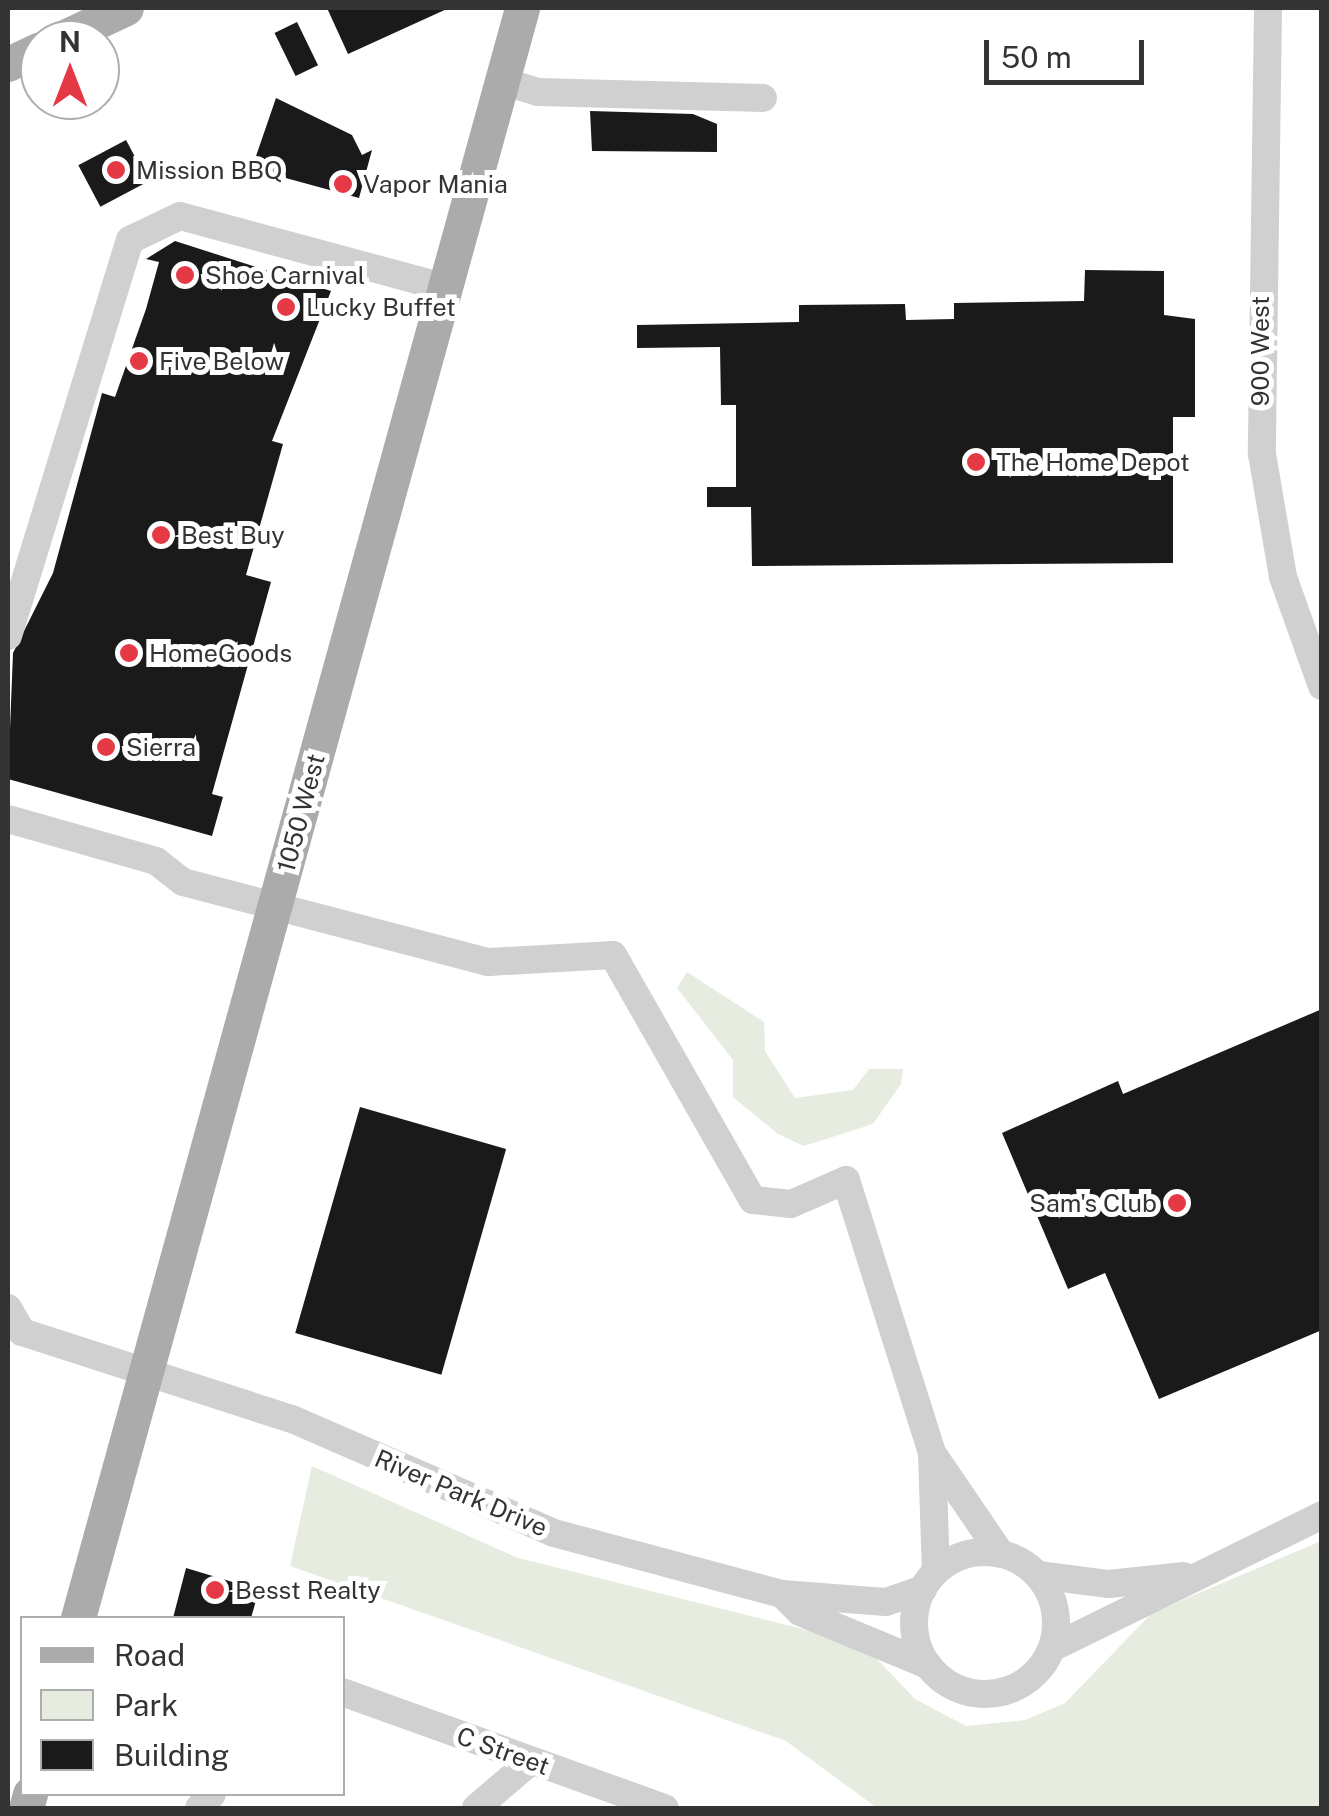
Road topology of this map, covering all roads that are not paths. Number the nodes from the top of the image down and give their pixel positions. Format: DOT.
graph roads {
  1 [pos="126,8"];
  2 [pos="522,8"];
  3 [pos="1268,8"];
  4 [pos="100,20"];
  5 [pos="502,82"];
  6 [pos="763,98"];
  7 [pos="444,287"];
  8 [pos="8,636"];
  9 [pos="1322,686"];
  10 [pos="8,820"];
  11 [pos="275,906"];
  12 [pos="8,1308"];
  13 [pos="145,1376"];
  14 [pos="932,1453"];
  15 [pos="1322,1516"];
  16 [pos="1001,1554"];
  17 [pos="1038,1575"];
  18 [pos="1184,1576"];
  19 [pos="929,1580"];
  20 [pos="782,1594"];
  21 [pos="79,1616"];
  22 [pos="1052,1648"];
  23 [pos="928,1666"];
  24 [pos="345,1693"];
  25 [pos="531,1761"];
  26 [pos="476,1808"];
  27 [pos="665,1808"];
  1 -- 4 [label="main road"];
  2 -- 5 [label="main road, 1050 West"];
  3 -- 9 [label="street, 900 West"];
  5 -- 6 [label="street"];
  5 -- 7 [label="main road, 1050 West"];
  7 -- 8 [label="street"];
  7 -- 11 [label="main road, 1050 West"];
  10 -- 11 [label="street"];
  11 -- 13 [label="main road, 1050 West"];
  11 -- 14 [label="street"];
  12 -- 13 [label="street, River Park Drive"];
  13 -- 20 [label="street, River Park Drive"];
  13 -- 21 [label="main road, 1050 West"];
  14 -- 16 [label="street"];
  14 -- 19 [label="street"];
  15 -- 18 [label="street"];
  16 -- 17 [label="street"];
  16 -- 19 [label="street"];
  17 -- 18 [label="street"];
  17 -- 22 [label="street"];
  18 -- 22 [label="street"];
  19 -- 20 [label="street, River Park Drive"];
  19 -- 23 [label="street"];
  20 -- 23 [label="street, River Park Drive"];
  22 -- 23 [label="street"];
  24 -- 25 [label="street, C Street"];
  25 -- 26 [label="street"];
  25 -- 27 [label="street, C Street"];
}
